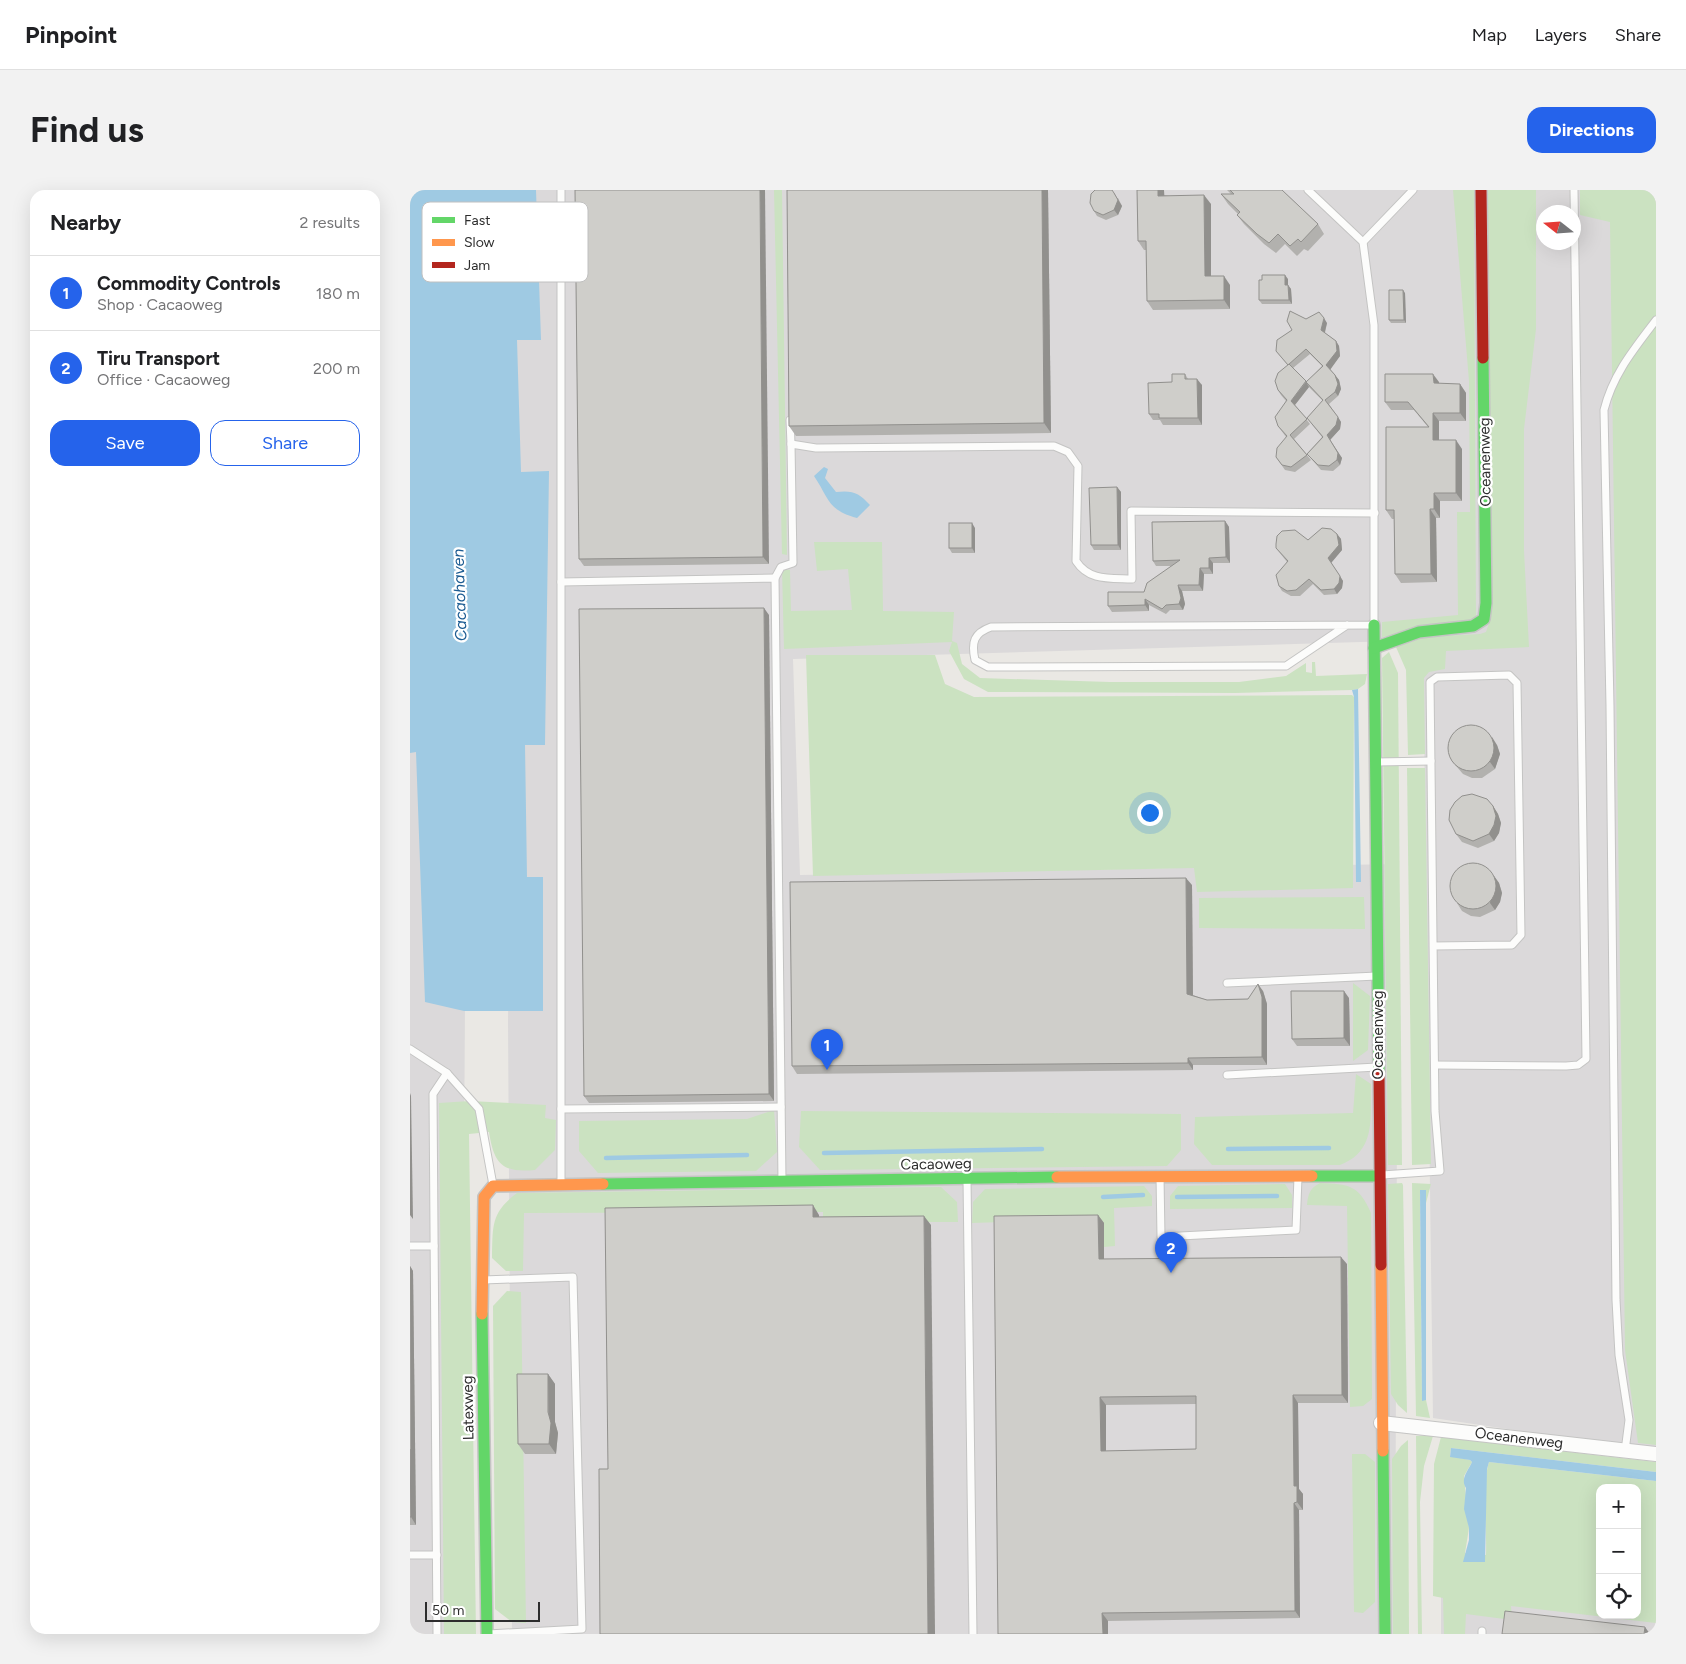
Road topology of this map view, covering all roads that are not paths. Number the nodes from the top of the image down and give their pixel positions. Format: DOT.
graph roads {
  1 [pos="1308,190"];
  2 [pos="1412,190"];
  3 [pos="1481,190"];
  4 [pos="1574,190"];
  5 [pos="1363,242"];
  6 [pos="561,282"];
  7 [pos="1656,320"];
  8 [pos="790,415"];
  9 [pos="791,444"];
  10 [pos="1375,513"];
  11 [pos="775,578"];
  12 [pos="561,582"];
  13 [pos="1374,625"];
  14 [pos="1347,626"];
  15 [pos="1374,648"];
  16 [pos="1431,761"];
  17 [pos="1376,762"];
  18 [pos="1433,946"];
  19 [pos="1377,976"];
  20 [pos="1228,984"];
  21 [pos="410,1049"];
  22 [pos="1434,1066"];
  23 [pos="1378,1067"];
  24 [pos="447,1073"];
  25 [pos="1227,1075"];
  26 [pos="781,1107"];
  27 [pos="561,1110"];
  28 [pos="1160,1175"];
  29 [pos="1298,1176"];
  30 [pos="1379,1176"];
  31 [pos="967,1178"];
  32 [pos="782,1181"];
  33 [pos="561,1184"];
  34 [pos="493,1186"];
  35 [pos="410,1246"];
  36 [pos="434,1246"];
  37 [pos="481,1280"];
  38 [pos="1382,1423"];
  39 [pos="1625,1450"];
  40 [pos="1656,1454"];
  41 [pos="437,1555"];
  42 [pos="410,1556"];
  43 [pos="437,1634"];
  44 [pos="487,1634"];
  45 [pos="973,1634"];
  46 [pos="1385,1634"];
  1 -- 5 [label="lane"];
  2 -- 5 [label="lane"];
  3 -- 15 [label="street, Oceanenweg"];
  4 -- 22 [label="lane"];
  5 -- 10 [label="lane"];
  6 -- 12 [label="lane"];
  7 -- 39 [label="lane"];
  8 -- 9 [label="lane"];
  9 -- 10 [label="lane"];
  9 -- 11 [label="lane"];
  10 -- 13 [label="lane"];
  11 -- 12 [label="lane"];
  11 -- 26 [label="lane"];
  12 -- 27 [label="lane"];
  13 -- 14 [label="lane"];
  13 -- 15 [label="street, Oceanenweg"];
  14 -- 14 [label="lane"];
  15 -- 17 [label="street, Oceanenweg"];
  16 -- 17 [label="lane"];
  16 -- 18 [label="lane"];
  16 -- 18 [label="lane"];
  17 -- 19 [label="street, Oceanenweg"];
  18 -- 22 [label="lane"];
  19 -- 20 [label="lane"];
  19 -- 23 [label="street, Oceanenweg"];
  21 -- 24 [label="lane"];
  22 -- 30 [label="lane"];
  23 -- 25 [label="lane"];
  23 -- 30 [label="street, Oceanenweg"];
  24 -- 34 [label="lane"];
  24 -- 36 [label="lane"];
  26 -- 27 [label="lane"];
  26 -- 32 [label="lane"];
  27 -- 33 [label="lane"];
  28 -- 29 [label="street, Cacaoweg"];
  28 -- 29 [label="lane"];
  28 -- 31 [label="street, Cacaoweg"];
  29 -- 30 [label="street, Cacaoweg"];
  30 -- 38 [label="street, Oceanenweg"];
  31 -- 32 [label="street, Cacaoweg"];
  31 -- 45 [label="lane"];
  32 -- 33 [label="street, Cacaoweg"];
  33 -- 34 [label="street, Cacaoweg"];
  34 -- 37 [label="street, Latexweg"];
  35 -- 36 [label="lane"];
  36 -- 41 [label="lane"];
  37 -- 44 [label="street, Latexweg"];
  37 -- 44 [label="lane"];
  38 -- 39 [label="street, Oceanenweg"];
  38 -- 46 [label="street, Oceanenweg"];
  39 -- 40 [label="street, Oceanenweg"];
  41 -- 42 [label="lane"];
  41 -- 43 [label="lane"];
}
